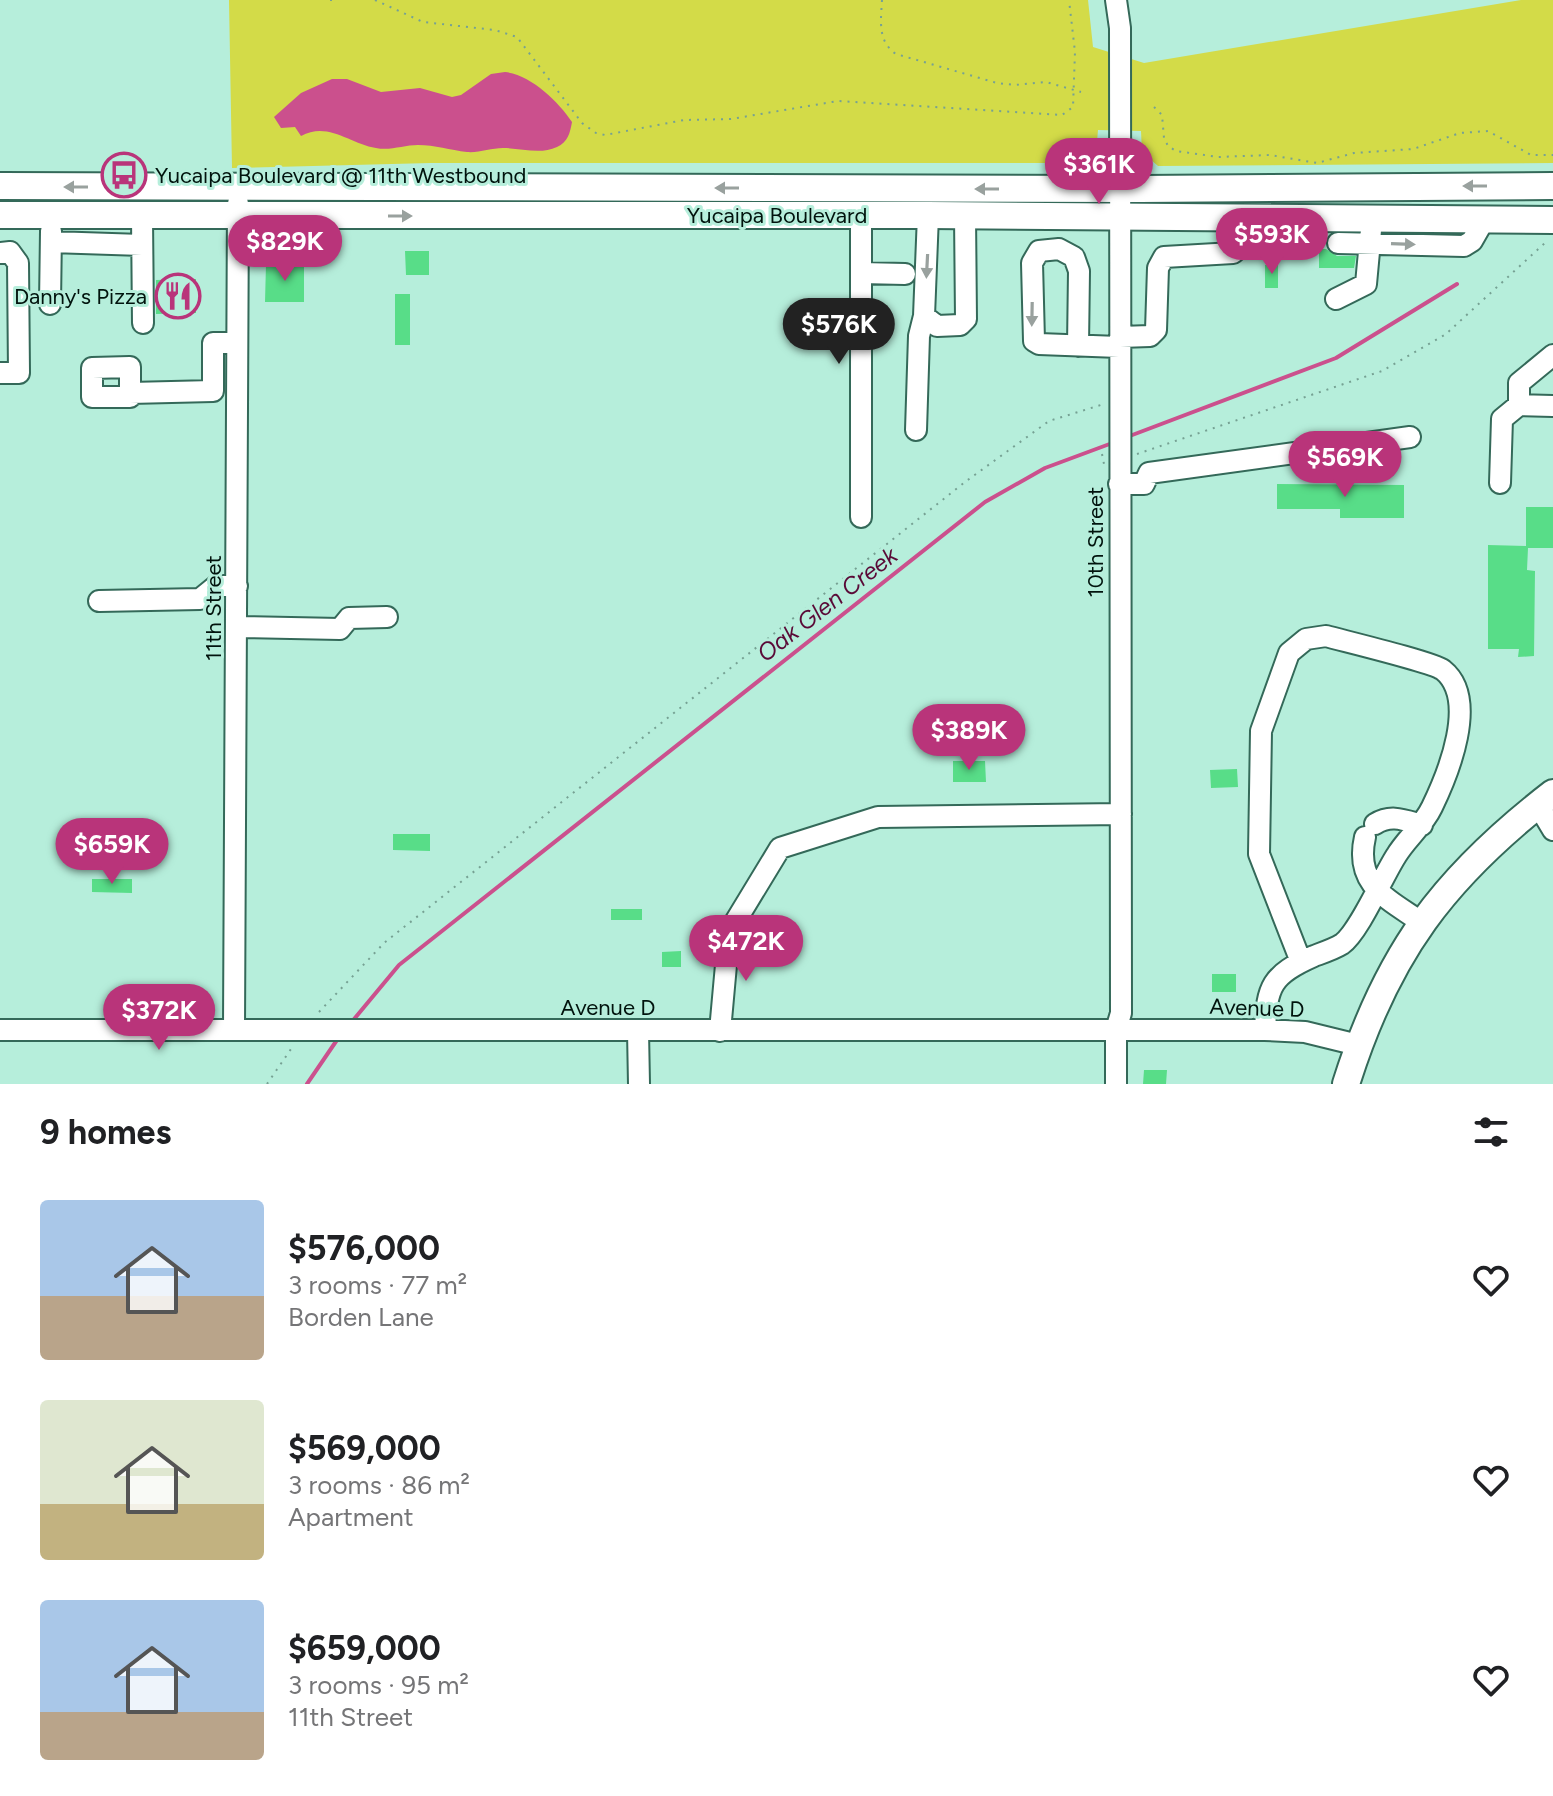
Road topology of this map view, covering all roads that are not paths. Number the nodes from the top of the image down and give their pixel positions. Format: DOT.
graph roads {
  1 [pos="1116,0"];
  2 [pos="0,186"];
  3 [pos="1553,186"];
  4 [pos="238,187"];
  5 [pos="1121,189"];
  6 [pos="0,215"];
  7 [pos="51,215"];
  8 [pos="861,215"];
  9 [pos="928,215"];
  10 [pos="965,215"];
  11 [pos="1047,215"];
  12 [pos="238,216"];
  13 [pos="1121,216"];
  14 [pos="142,217"];
  15 [pos="1244,218"];
  16 [pos="1553,220"];
  17 [pos="1371,231"];
  18 [pos="51,242"];
  19 [pos="1338,243"];
  20 [pos="142,245"];
  21 [pos="1045,248"];
  22 [pos="0,253"];
  23 [pos="861,273"];
  24 [pos="905,274"];
  25 [pos="1336,299"];
  26 [pos="50,304"];
  27 [pos="924,316"];
  28 [pos="143,323"];
  29 [pos="1120,342"];
  30 [pos="237,343"];
  31 [pos="1078,346"];
  32 [pos="1553,355"];
  33 [pos="0,373"];
  34 [pos="213,383"];
  35 [pos="237,383"];
  36 [pos="130,393"];
  37 [pos="1519,405"];
  38 [pos="1553,406"];
  39 [pos="916,430"];
  40 [pos="1410,437"];
  41 [pos="1500,483"];
  42 [pos="1119,484"];
  43 [pos="861,517"];
  44 [pos="237,586"];
  45 [pos="99,601"];
  46 [pos="387,617"];
  47 [pos="237,627"];
  48 [pos="1545,799"];
  49 [pos="1121,814"];
  50 [pos="1422,825"];
  51 [pos="1553,830"];
  52 [pos="1377,891"];
  53 [pos="1421,922"];
  54 [pos="1301,962"];
  55 [pos="234,1029"];
  56 [pos="0,1030"];
  57 [pos="1116,1030"];
  58 [pos="1265,1030"];
  59 [pos="638,1031"];
  60 [pos="720,1031"];
  61 [pos="1358,1045"];
  62 [pos="639,1084"];
  63 [pos="1116,1084"];
  64 [pos="1346,1084"];
  1 -- 5 [label="street, 10th Street"];
  4 -- 2 [label="main road, Yucaipa Boulevard, one-way"];
  3 -- 5 [label="main road, Yucaipa Boulevard, one-way"];
  5 -- 4 [label="main road, Yucaipa Boulevard, one-way"];
  4 -- 12 [label="street, 11th Street"];
  5 -- 13 [label="street, 10th Street"];
  6 -- 7 [label="main road, Yucaipa Boulevard"];
  7 -- 14 [label="main road, Yucaipa Boulevard"];
  7 -- 18 [label="street"];
  8 -- 9 [label="main road, Yucaipa Boulevard"];
  12 -- 8 [label="main road, Yucaipa Boulevard, one-way"];
  8 -- 23 [label="street"];
  9 -- 10 [label="main road, Yucaipa Boulevard"];
  9 -- 27 [label="street, one-way"];
  10 -- 11 [label="main road, Yucaipa Boulevard"];
  10 -- 27 [label="street"];
  11 -- 13 [label="main road, Yucaipa Boulevard"];
  11 -- 21 [label="street"];
  12 -- 14 [label="main road, Yucaipa Boulevard"];
  12 -- 30 [label="street, 11th Street"];
  13 -- 15 [label="main road, Yucaipa Boulevard"];
  13 -- 29 [label="street, 10th Street"];
  14 -- 20 [label="street"];
  15 -- 17 [label="main road, Yucaipa Boulevard"];
  15 -- 29 [label="street"];
  17 -- 16 [label="main road, Yucaipa Boulevard, one-way"];
  17 -- 19 [label="street"];
  17 -- 25 [label="street"];
  18 -- 20 [label="street"];
  18 -- 26 [label="street"];
  20 -- 28 [label="street"];
  21 -- 31 [label="street"];
  21 -- 31 [label="street, one-way"];
  22 -- 33 [label="street"];
  23 -- 24 [label="street"];
  23 -- 43 [label="street"];
  27 -- 39 [label="street"];
  29 -- 31 [label="street"];
  29 -- 42 [label="street, 10th Street"];
  30 -- 34 [label="street"];
  30 -- 35 [label="street, 11th Street"];
  32 -- 37 [label="street"];
  34 -- 35 [label="street"];
  34 -- 36 [label="street"];
  35 -- 44 [label="street, 11th Street"];
  37 -- 38 [label="street"];
  37 -- 41 [label="street"];
  40 -- 42 [label="street"];
  42 -- 49 [label="street, 10th Street"];
  44 -- 45 [label="street"];
  44 -- 47 [label="street, 11th Street"];
  46 -- 47 [label="street"];
  47 -- 55 [label="street, 11th Street"];
  48 -- 51 [label="street"];
  48 -- 53 [label="main road"];
  49 -- 57 [label="street, 10th Street"];
  49 -- 60 [label="street"];
  50 -- 52 [label="street"];
  50 -- 52 [label="street"];
  50 -- 54 [label="street"];
  52 -- 53 [label="street"];
  52 -- 54 [label="street"];
  53 -- 61 [label="main road"];
  54 -- 58 [label="street"];
  55 -- 56 [label="street, Avenue D"];
  55 -- 59 [label="street, Avenue D"];
  57 -- 58 [label="street, Avenue D"];
  57 -- 60 [label="street, Avenue D"];
  57 -- 63 [label="street, 10th Street"];
  58 -- 61 [label="street, Avenue D"];
  59 -- 60 [label="street, Avenue D"];
  59 -- 62 [label="street"];
  61 -- 64 [label="main road"];
}
